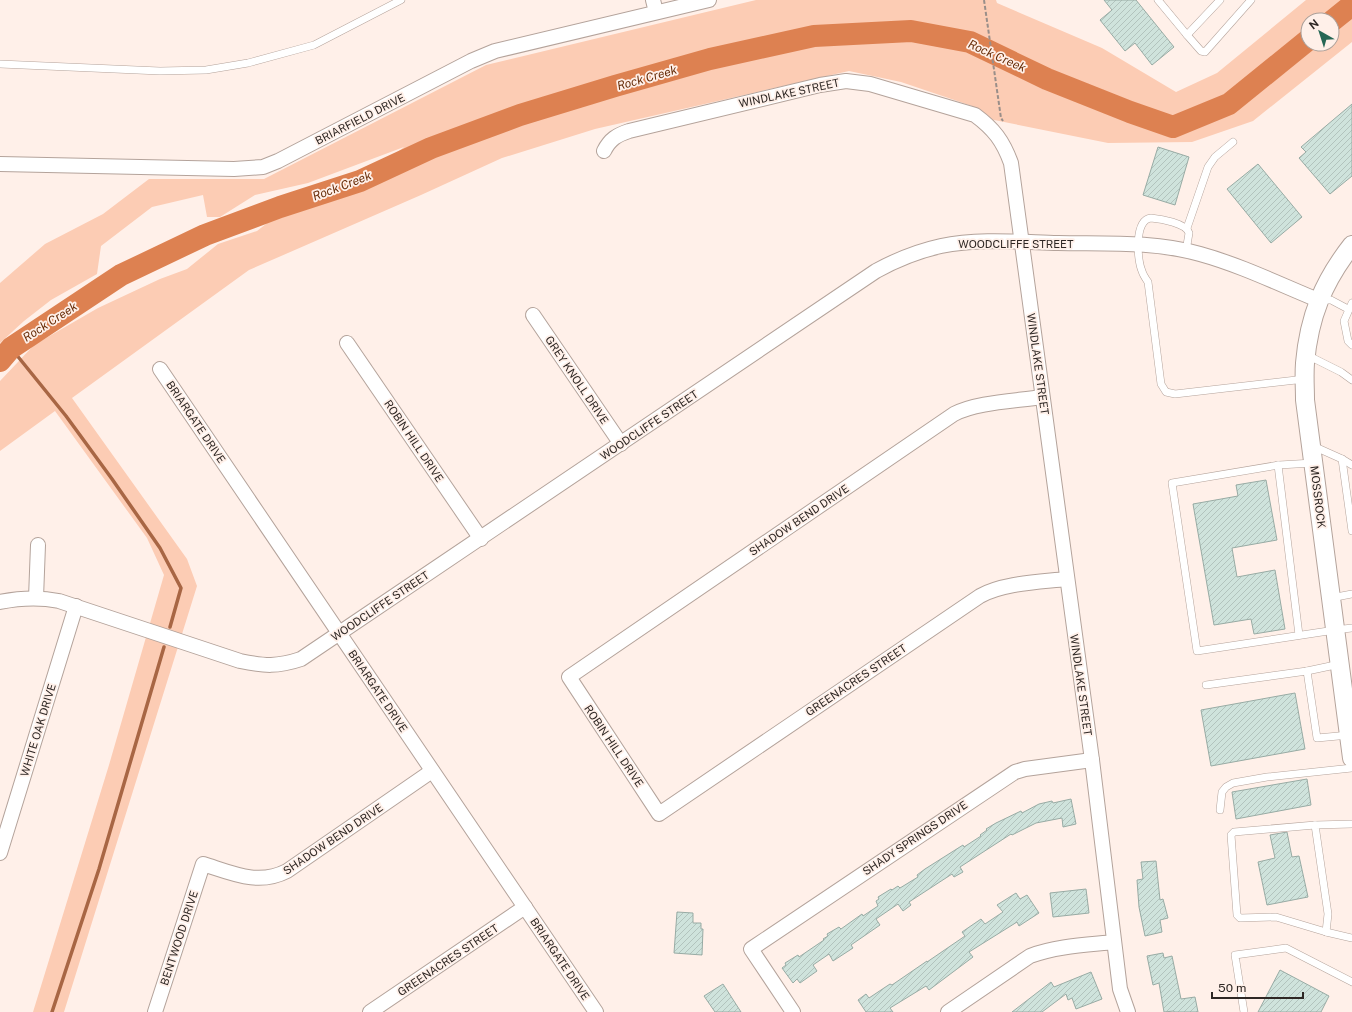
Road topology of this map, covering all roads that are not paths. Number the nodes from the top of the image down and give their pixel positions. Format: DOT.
graph roads {
  1 [pos="401,0"];
  2 [pos="709,0"];
  3 [pos="1158,0"];
  4 [pos="1220,0"];
  5 [pos="1251,0"];
  6 [pos="655,6"];
  7 [pos="1187,35"];
  8 [pos="0,64"];
  9 [pos="1233,142"];
  10 [pos="604,151"];
  11 [pos="0,164"];
  12 [pos="1187,228"];
  13 [pos="1022,242"];
  14 [pos="1138,245"];
  15 [pos="1352,245"];
  16 [pos="1186,251"];
  17 [pos="1318,300"];
  18 [pos="1350,306"];
  19 [pos="533,315"];
  20 [pos="347,343"];
  21 [pos="1352,345"];
  22 [pos="1306,355"];
  23 [pos="160,369"];
  24 [pos="1305,379"];
  25 [pos="1352,380"];
  26 [pos="1042,397"];
  27 [pos="621,444"];
  28 [pos="1311,445"];
  29 [pos="1342,459"];
  30 [pos="1313,462"];
  31 [pos="1278,465"];
  32 [pos="1352,466"];
  33 [pos="1352,531"];
  34 [pos="481,539"];
  35 [pos="38,545"];
  36 [pos="1066,579"];
  37 [pos="1352,594"];
  38 [pos="36,598"];
  39 [pos="1331,598"];
  40 [pos="0,602"];
  41 [pos="76,606"];
  42 [pos="1344,629"];
  43 [pos="339,634"];
  44 [pos="1299,635"];
  45 [pos="1340,664"];
  46 [pos="1307,671"];
  47 [pos="569,678"];
  48 [pos="1206,685"];
  49 [pos="1348,706"];
  50 [pos="1351,747"];
  51 [pos="1092,760"];
  52 [pos="1352,768"];
  53 [pos="432,771"];
  54 [pos="1220,810"];
  55 [pos="659,814"];
  56 [pos="1352,824"];
  57 [pos="1315,825"];
  58 [pos="0,853"];
  59 [pos="203,864"];
  60 [pos="525,907"];
  61 [pos="1326,932"];
  62 [pos="1352,938"];
  63 [pos="1114,942"];
  64 [pos="1352,982"];
  65 [pos="154,1012"];
  66 [pos="370,1012"];
  67 [pos="596,1012"];
  68 [pos="793,1012"];
  69 [pos="948,1012"];
  70 [pos="1128,1012"];
  71 [pos="1244,1012"];
  1 -- 8 [label="lane"];
  2 -- 6 [label="street, BRIARFIELD DRIVE"];
  3 -- 7 [label="lane"];
  4 -- 7 [label="lane"];
  5 -- 7 [label="lane"];
  6 -- 11 [label="street, BRIARFIELD DRIVE"];
  9 -- 12 [label="lane"];
  10 -- 13 [label="street, WINDLAKE STREET"];
  12 -- 14 [label="lane"];
  12 -- 16 [label="lane"];
  13 -- 14 [label="street, WOODCLIFFE STREET"];
  13 -- 26 [label="street, WINDLAKE STREET"];
  13 -- 27 [label="street, WOODCLIFFE STREET"];
  14 -- 16 [label="street, WOODCLIFFE STREET"];
  14 -- 24 [label="lane"];
  15 -- 17 [label="street, MOSSROCK"];
  16 -- 17 [label="street, WOODCLIFFE STREET"];
  17 -- 18 [label="lane"];
  17 -- 22 [label="street, MOSSROCK"];
  18 -- 21 [label="lane"];
  19 -- 27 [label="street, GREY KNOLL DRIVE"];
  20 -- 34 [label="street, ROBIN HILL DRIVE"];
  22 -- 24 [label="street, MOSSROCK"];
  22 -- 25 [label="lane"];
  23 -- 43 [label="street, BRIARGATE DRIVE"];
  24 -- 28 [label="street, MOSSROCK"];
  26 -- 36 [label="street, WINDLAKE STREET"];
  26 -- 47 [label="street, SHADOW BEND DRIVE"];
  27 -- 34 [label="street, WOODCLIFFE STREET"];
  28 -- 29 [label="lane"];
  28 -- 30 [label="street, MOSSROCK"];
  29 -- 32 [label="lane"];
  29 -- 33 [label="lane"];
  30 -- 31 [label="lane"];
  30 -- 39 [label="street, MOSSROCK"];
  31 -- 44 [label="lane"];
  31 -- 44 [label="lane"];
  34 -- 43 [label="street, WOODCLIFFE STREET"];
  35 -- 38 [label="street"];
  36 -- 51 [label="street, WINDLAKE STREET"];
  36 -- 55 [label="street, GREENACRES STREET"];
  37 -- 39 [label="lane"];
  38 -- 40 [label="street, WOODCLIFFE STREET"];
  38 -- 41 [label="street, WOODCLIFFE STREET"];
  39 -- 42 [label="street, MOSSROCK"];
  41 -- 43 [label="street, WOODCLIFFE STREET"];
  41 -- 58 [label="street, WHITE OAK DRIVE"];
  42 -- 44 [label="lane"];
  42 -- 45 [label="street, MOSSROCK"];
  43 -- 53 [label="street, BRIARGATE DRIVE"];
  45 -- 46 [label="lane"];
  45 -- 49 [label="street, MOSSROCK"];
  46 -- 48 [label="lane"];
  46 -- 50 [label="lane"];
  47 -- 55 [label="street, ROBIN HILL DRIVE"];
  49 -- 50 [label="street, MOSSROCK"];
  51 -- 63 [label="street, WINDLAKE STREET"];
  51 -- 68 [label="street, SHADY SPRINGS DRIVE"];
  52 -- 54 [label="lane"];
  53 -- 59 [label="street, SHADOW BEND DRIVE"];
  53 -- 60 [label="street, BRIARGATE DRIVE"];
  56 -- 57 [label="lane"];
  57 -- 61 [label="lane"];
  57 -- 61 [label="lane"];
  59 -- 65 [label="street, BENTWOOD DRIVE"];
  60 -- 66 [label="street, GREENACRES STREET"];
  60 -- 67 [label="street, BRIARGATE DRIVE"];
  61 -- 62 [label="lane"];
  63 -- 69 [label="street"];
  63 -- 70 [label="street, WINDLAKE STREET"];
  64 -- 71 [label="lane"];
}
